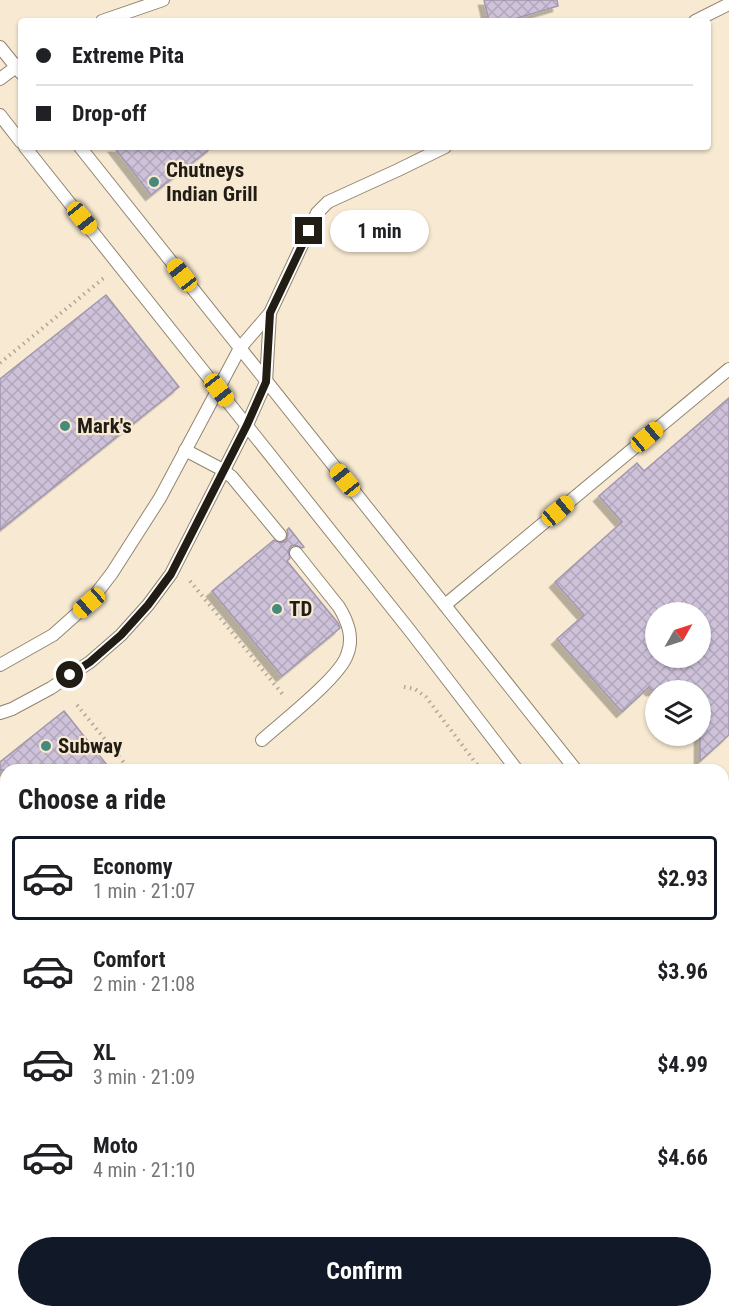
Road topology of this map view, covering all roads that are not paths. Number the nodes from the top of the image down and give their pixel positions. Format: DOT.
graph roads {
  1 [pos="163,0"];
  2 [pos="729,4"];
  3 [pos="110,18"];
  4 [pos="701,18"];
  5 [pos="0,47"];
  6 [pos="18,67"];
  7 [pos="18,69"];
  8 [pos="0,79"];
  9 [pos="0,115"];
  10 [pos="18,138"];
  11 [pos="27,150"];
  12 [pos="82,150"];
  13 [pos="438,150"];
  14 [pos="270,313"];
  15 [pos="240,348"];
  16 [pos="729,369"];
  17 [pos="266,382"];
  18 [pos="219,390"];
  19 [pos="247,425"];
  20 [pos="185,450"];
  21 [pos="223,470"];
  22 [pos="280,535"];
  23 [pos="296,554"];
  24 [pos="445,604"];
  25 [pos="0,665"];
  26 [pos="0,713"];
  27 [pos="262,740"];
  28 [pos="512,764"];
  29 [pos="571,764"];
  1 -- 3 [label="lane"];
  2 -- 4 [label="lane"];
  5 -- 6 [label="lane"];
  7 -- 8 [label="lane"];
  9 -- 10 [label="lane"];
  11 -- 18 [label="lane"];
  12 -- 15 [label="lane"];
  13 -- 14 [label="lane"];
  14 -- 15 [label="lane"];
  14 -- 17 [label="lane"];
  15 -- 17 [label="lane"];
  15 -- 18 [label="lane"];
  16 -- 24 [label="lane"];
  17 -- 19 [label="lane"];
  17 -- 24 [label="lane"];
  18 -- 19 [label="lane"];
  18 -- 20 [label="lane"];
  19 -- 21 [label="lane"];
  19 -- 28 [label="lane"];
  20 -- 21 [label="lane"];
  20 -- 25 [label="lane"];
  21 -- 22 [label="lane"];
  21 -- 26 [label="lane"];
  23 -- 27 [label="lane"];
  24 -- 29 [label="lane"];
}
